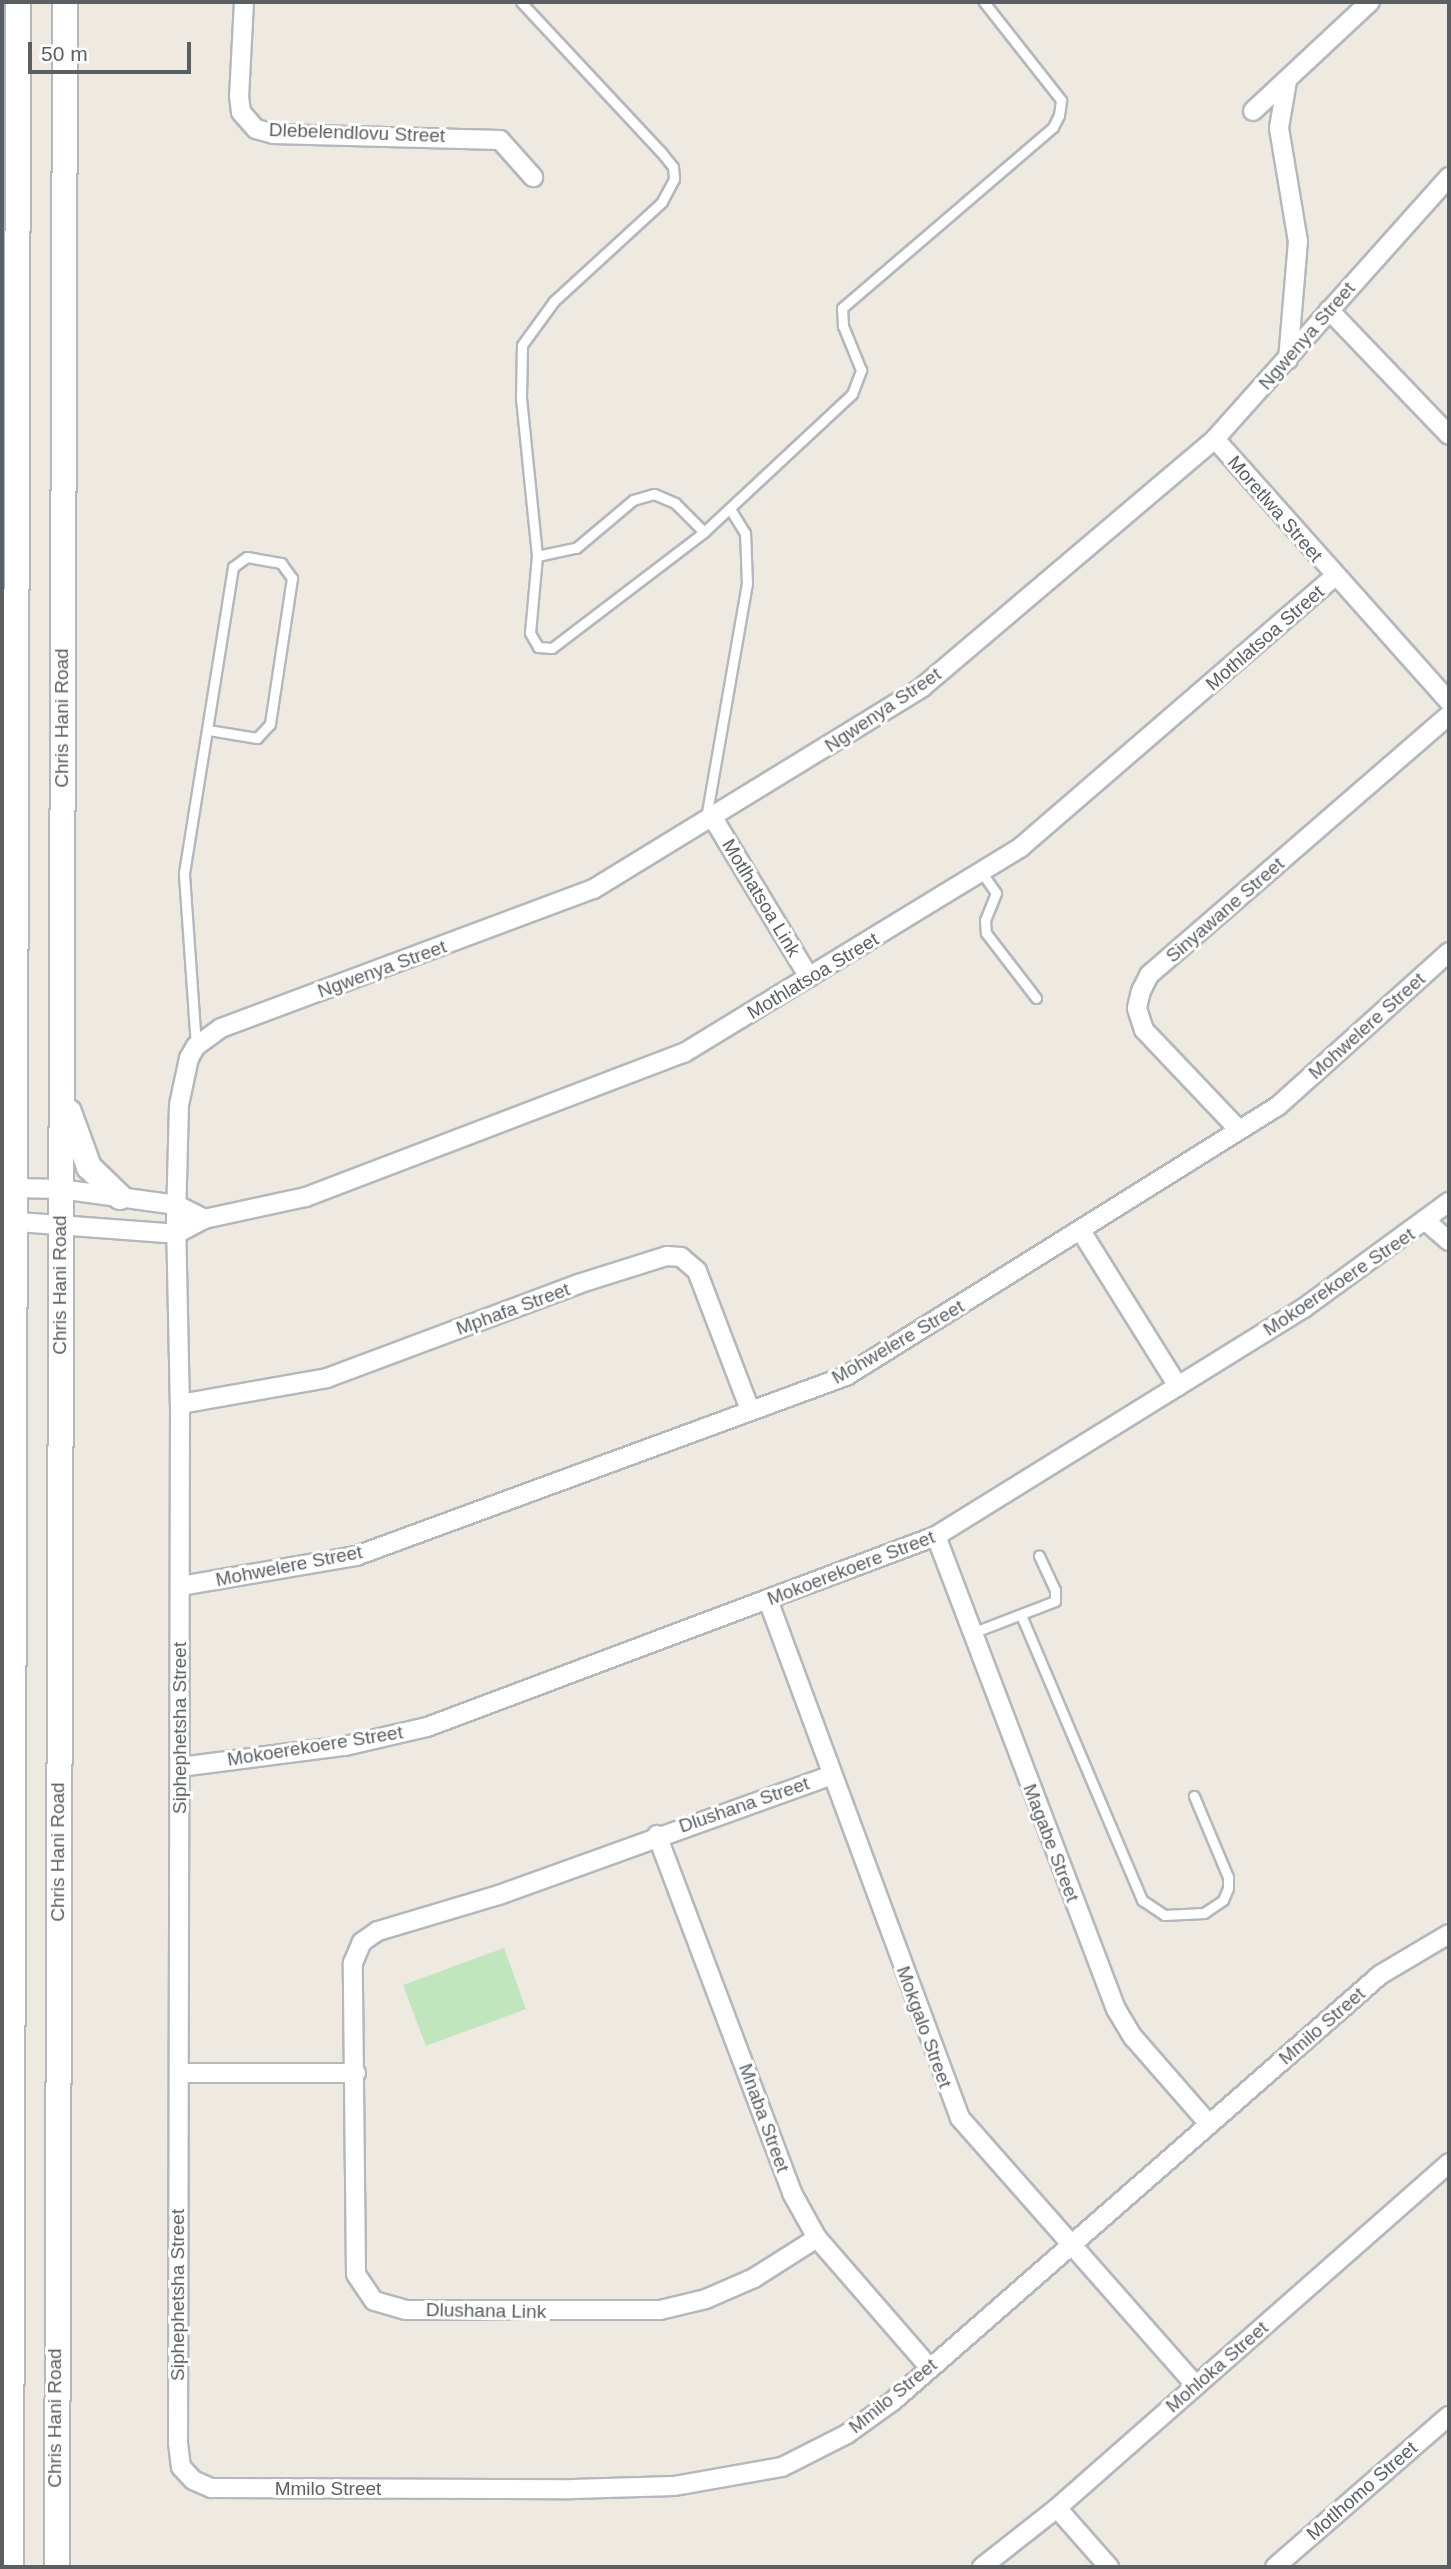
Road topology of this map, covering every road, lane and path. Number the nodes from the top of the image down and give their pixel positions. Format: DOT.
graph roads {
  1 [pos="18,2"];
  2 [pos="65,2"];
  3 [pos="244,2"];
  4 [pos="521,2"];
  5 [pos="984,2"];
  6 [pos="1370,2"];
  7 [pos="1287,81"];
  8 [pos="1253,111"];
  9 [pos="533,177"];
  10 [pos="1449,177"];
  11 [pos="1329,310"];
  12 [pos="1288,360"];
  13 [pos="1449,435"];
  14 [pos="1215,439"];
  15 [pos="730,509"];
  16 [pos="704,532"];
  17 [pos="537,556"];
  18 [pos="1334,577"];
  19 [pos="1449,702"];
  20 [pos="1449,715"];
  21 [pos="208,730"];
  22 [pos="709,821"];
  23 [pos="982,873"];
  24 [pos="1449,952"];
  25 [pos="809,977"];
  26 [pos="1036,998"];
  27 [pos="196,1046"];
  28 [pos="61,1085"];
  29 [pos="1239,1130"];
  30 [pos="9,1189"];
  31 [pos="60,1189"];
  32 [pos="120,1197"];
  33 [pos="1449,1202"];
  34 [pos="177,1205"];
  35 [pos="205,1219"];
  36 [pos="10,1222"];
  37 [pos="60,1222"];
  38 [pos="1427,1222"];
  39 [pos="1081,1231"];
  40 [pos="176,1234"];
  41 [pos="1449,1241"];
  42 [pos="1178,1386"];
  43 [pos="180,1404"];
  44 [pos="751,1410"];
  45 [pos="936,1536"];
  46 [pos="1039,1556"];
  47 [pos="180,1586"];
  48 [pos="768,1600"];
  49 [pos="1021,1615"];
  50 [pos="972,1633"];
  51 [pos="180,1767"];
  52 [pos="832,1775"];
  53 [pos="1194,1796"];
  54 [pos="657,1835"];
  55 [pos="1449,1934"];
  56 [pos="179,2073"];
  57 [pos="356,2073"];
  58 [pos="1209,2124"];
  59 [pos="1449,2163"];
  60 [pos="817,2238"];
  61 [pos="1070,2246"];
  62 [pos="930,2368"];
  63 [pos="1196,2386"];
  64 [pos="1449,2416"];
  65 [pos="177,2443"];
  66 [pos="1057,2508"];
  67 [pos="56,2540"];
  68 [pos="8,2562"];
  69 [pos="57,2567"];
  70 [pos="64,2567"];
  71 [pos="982,2567"];
  72 [pos="1109,2567"];
  73 [pos="1275,2567"];
  1 -- 30 [label="main road"];
  2 -- 28 [label="main road, Chris Hani Road"];
  3 -- 9 [label="street, Dlebelendlovu Street"];
  4 -- 17 [label="lane"];
  5 -- 15 [label="lane"];
  6 -- 7 [label="street"];
  7 -- 8 [label="street"];
  7 -- 12 [label="street"];
  10 -- 11 [label="street, Ngwenya Street"];
  11 -- 12 [label="street, Ngwenya Street"];
  11 -- 13 [label="street"];
  12 -- 14 [label="street, Ngwenya Street"];
  14 -- 18 [label="street, Moretlwa Street"];
  14 -- 22 [label="street, Ngwenya Street"];
  15 -- 16 [label="lane"];
  15 -- 22 [label="lane"];
  16 -- 17 [label="lane"];
  16 -- 17 [label="lane"];
  18 -- 19 [label="street, Moretlwa Street"];
  18 -- 23 [label="street, Mothlatsoa Street"];
  20 -- 29 [label="street, Sinyawane Street"];
  21 -- 21 [label="lane"];
  21 -- 27 [label="lane"];
  22 -- 25 [label="street, Motlhatsoa Link"];
  22 -- 27 [label="street, Ngwenya Street"];
  23 -- 25 [label="street, Mothlatsoa Street"];
  23 -- 26 [label="lane"];
  24 -- 29 [label="street, Mohwelere Street"];
  25 -- 35 [label="street, Mothlatsoa Street"];
  27 -- 34 [label="street, Siphephetsha Street"];
  28 -- 31 [label="main road, Chris Hani Road"];
  28 -- 32 [label="main road"];
  29 -- 39 [label="street, Mohwelere Street"];
  30 -- 31 [label="street"];
  30 -- 36 [label="main road"];
  31 -- 32 [label="street"];
  31 -- 37 [label="main road, Chris Hani Road"];
  32 -- 34 [label="street"];
  33 -- 38 [label="street, Mokoerekoere Street"];
  34 -- 35 [label="street"];
  34 -- 40 [label="street, Siphephetsha Street"];
  35 -- 40 [label="street, Mothlatsoa Street"];
  36 -- 37 [label="street"];
  36 -- 68 [label="main road"];
  37 -- 40 [label="street"];
  37 -- 67 [label="main road, Chris Hani Road"];
  38 -- 41 [label="street"];
  38 -- 42 [label="street, Mokoerekoere Street"];
  39 -- 42 [label="street"];
  39 -- 44 [label="street, Mohwelere Street"];
  40 -- 43 [label="street, Siphephetsha Street"];
  42 -- 45 [label="street, Mokoerekoere Street"];
  43 -- 44 [label="street, Mphafa Street"];
  43 -- 47 [label="street, Siphephetsha Street"];
  44 -- 47 [label="street, Mohwelere Street"];
  45 -- 48 [label="street, Mokoerekoere Street"];
  45 -- 50 [label="street, Magabe Street"];
  46 -- 49 [label="lane"];
  47 -- 51 [label="street, Siphephetsha Street"];
  48 -- 51 [label="street, Mokoerekoere Street"];
  48 -- 52 [label="street, Mokgalo Street"];
  49 -- 50 [label="lane"];
  49 -- 53 [label="lane"];
  50 -- 58 [label="street, Magabe Street"];
  51 -- 56 [label="street, Siphephetsha Street"];
  52 -- 54 [label="street, Dlushana Street"];
  52 -- 61 [label="street, Mokgalo Street"];
  54 -- 57 [label="street, Dlushana Link"];
  54 -- 60 [label="street, Mnaba Street"];
  55 -- 58 [label="street, Mmilo Street"];
  56 -- 57 [label="street"];
  56 -- 65 [label="street, Siphephetsha Street"];
  57 -- 60 [label="street, Dlushana Link"];
  58 -- 61 [label="street, Mmilo Street"];
  59 -- 63 [label="street, Mohloka Street"];
  60 -- 62 [label="street, Mnaba Street"];
  61 -- 62 [label="street, Mmilo Street"];
  61 -- 63 [label="street, Mokgalo Street"];
  62 -- 65 [label="street, Mmilo Street"];
  63 -- 66 [label="street, Mohloka Street"];
  64 -- 73 [label="street, Motlhomo Street"];
  66 -- 71 [label="street, Mohloka Street"];
  66 -- 72 [label="street"];
  67 -- 69 [label="main road, Chris Hani Road"];
  67 -- 70 [label="lane"];
}
